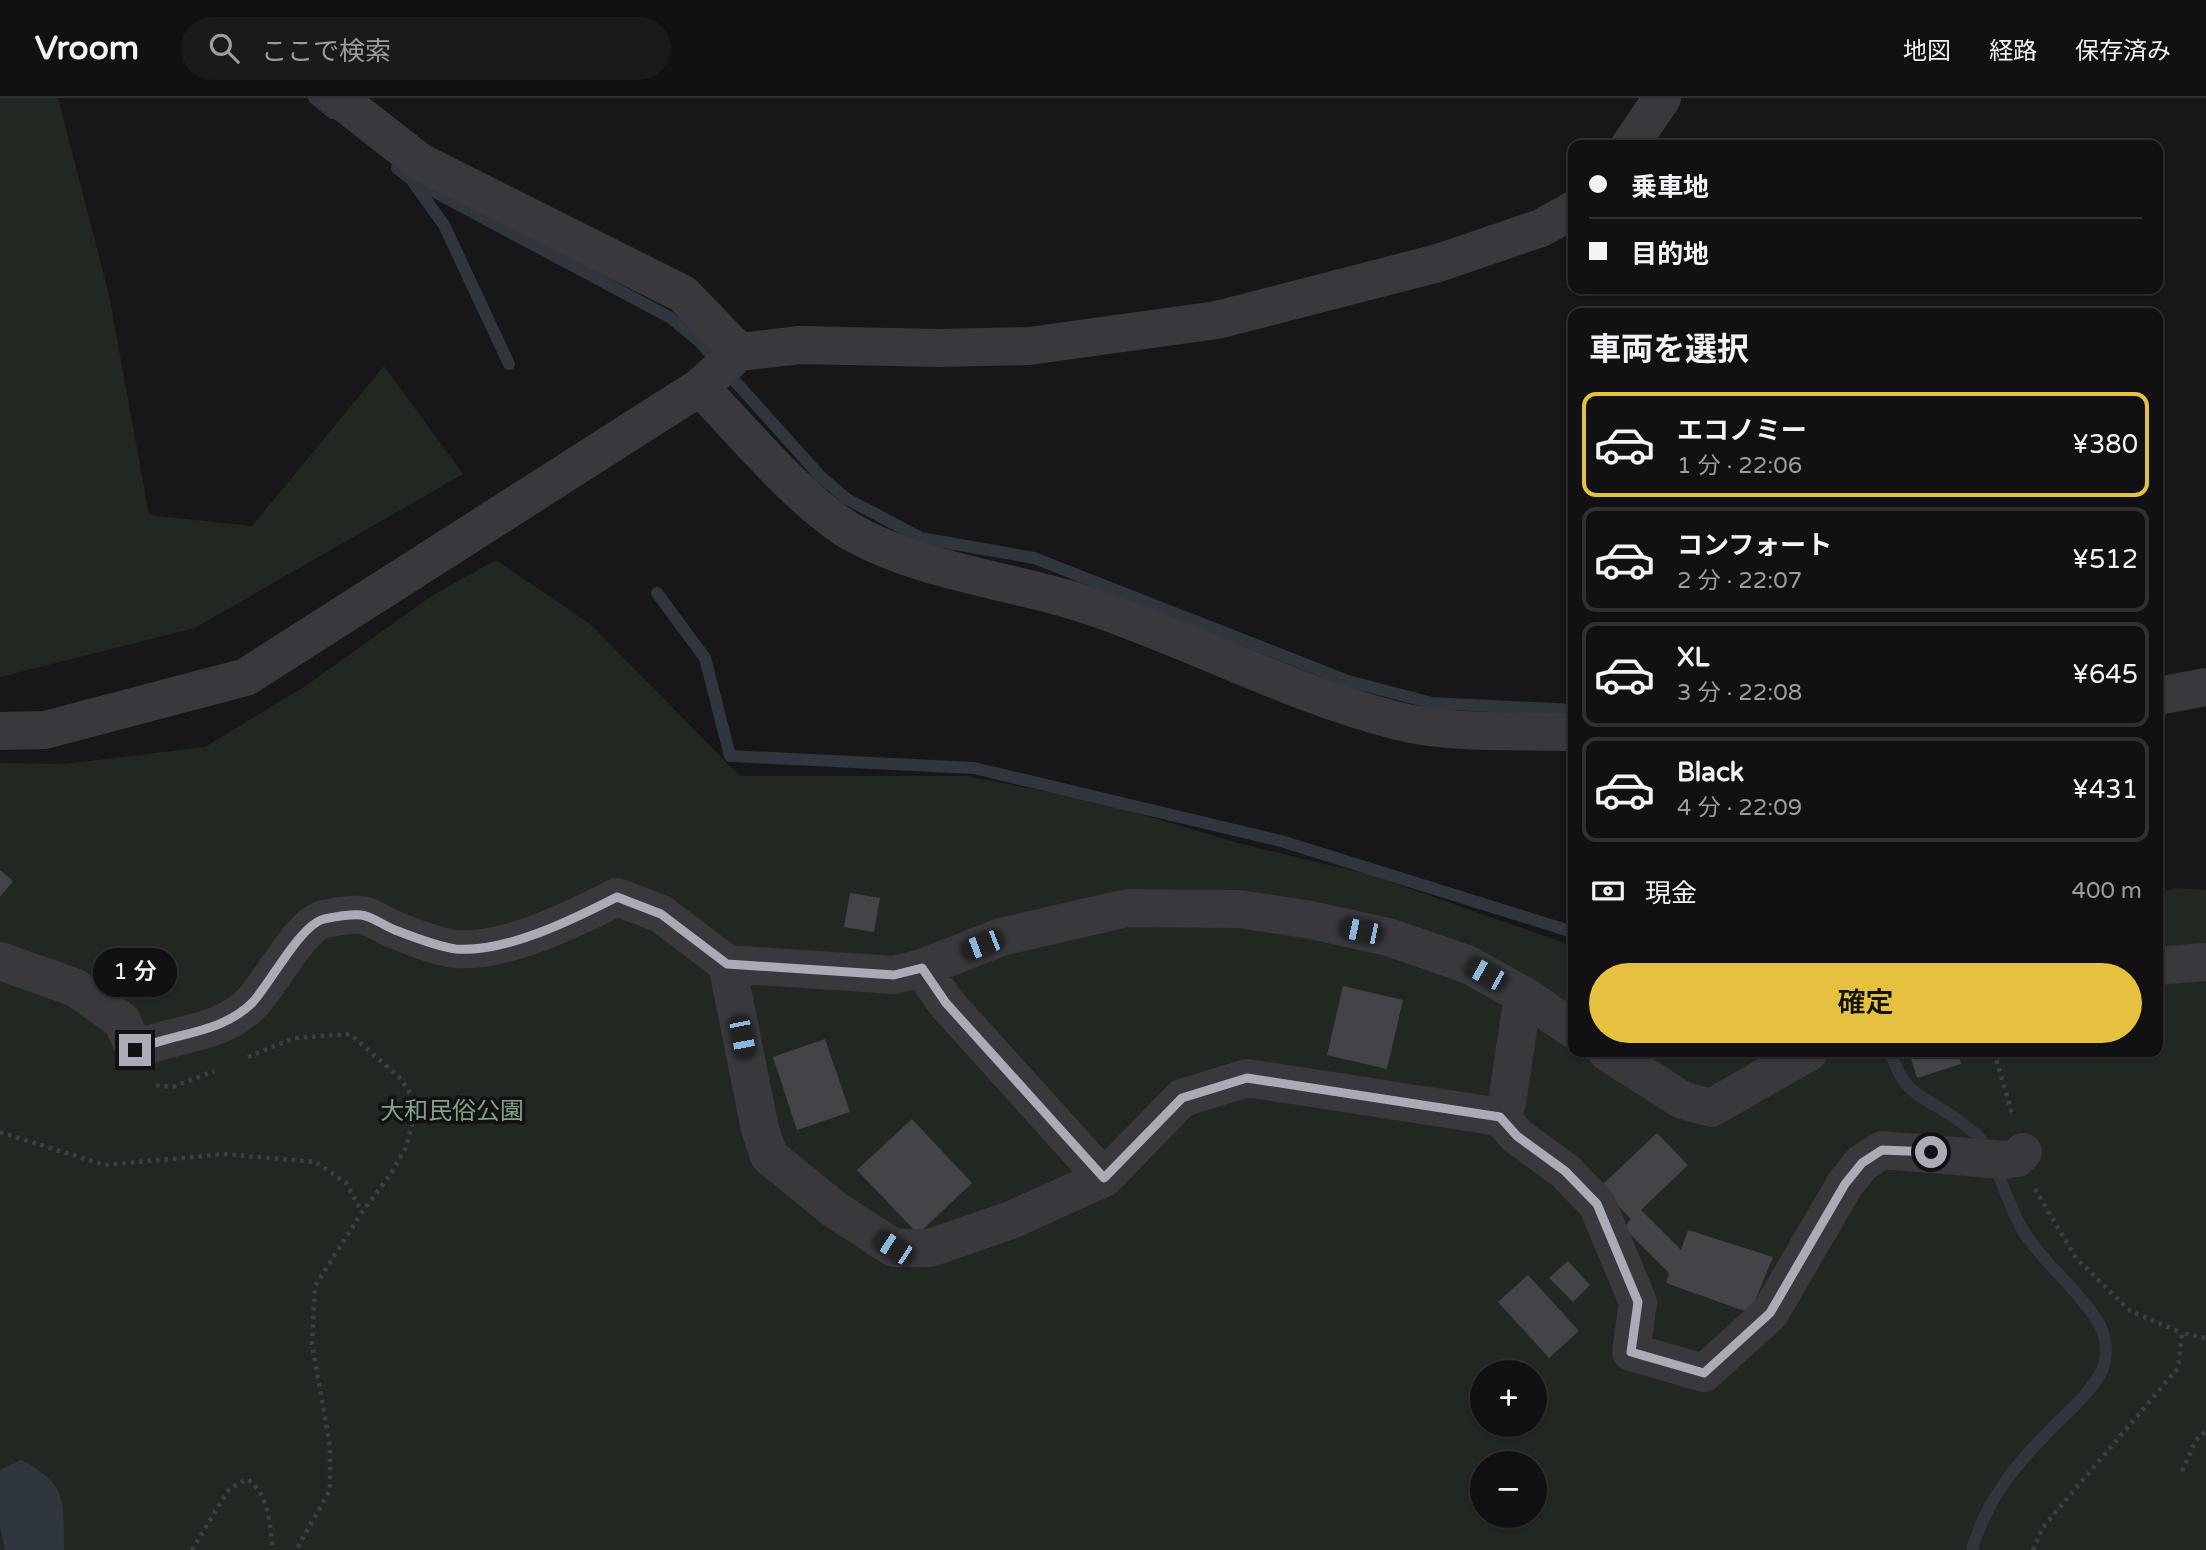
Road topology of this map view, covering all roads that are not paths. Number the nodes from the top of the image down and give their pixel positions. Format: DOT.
graph roads {
  1 [pos="338,98"];
  2 [pos="1662,98"];
  3 [pos="1633,140"];
  4 [pos="1568,213"];
  5 [pos="739,352"];
  6 [pos="700,387"];
  7 [pos="2206,687"];
  8 [pos="2163,695"];
  9 [pos="0,731"];
  10 [pos="1568,732"];
  11 [pos="0,961"];
  12 [pos="2206,962"];
  13 [pos="727,964"];
  14 [pos="2163,966"];
  15 [pos="922,968"];
  16 [pos="1523,995"];
  17 [pos="1568,1026"];
  18 [pos="1615,1057"];
  19 [pos="1801,1057"];
  20 [pos="1500,1117"];
  21 [pos="2001,1156"];
  22 [pos="1104,1178"];
  1 -- 5 [label="street"];
  2 -- 3 [label="street"];
  4 -- 5 [label="street"];
  5 -- 6 [label="street"];
  6 -- 9 [label="street"];
  6 -- 10 [label="street"];
  7 -- 8 [label="street"];
  11 -- 13 [label="street"];
  12 -- 14 [label="street"];
  13 -- 15 [label="street"];
  13 -- 22 [label="street"];
  15 -- 16 [label="street"];
  15 -- 22 [label="street"];
  16 -- 17 [label="street"];
  16 -- 20 [label="street"];
  18 -- 19 [label="street"];
  20 -- 21 [label="street"];
  20 -- 22 [label="street"];
}
